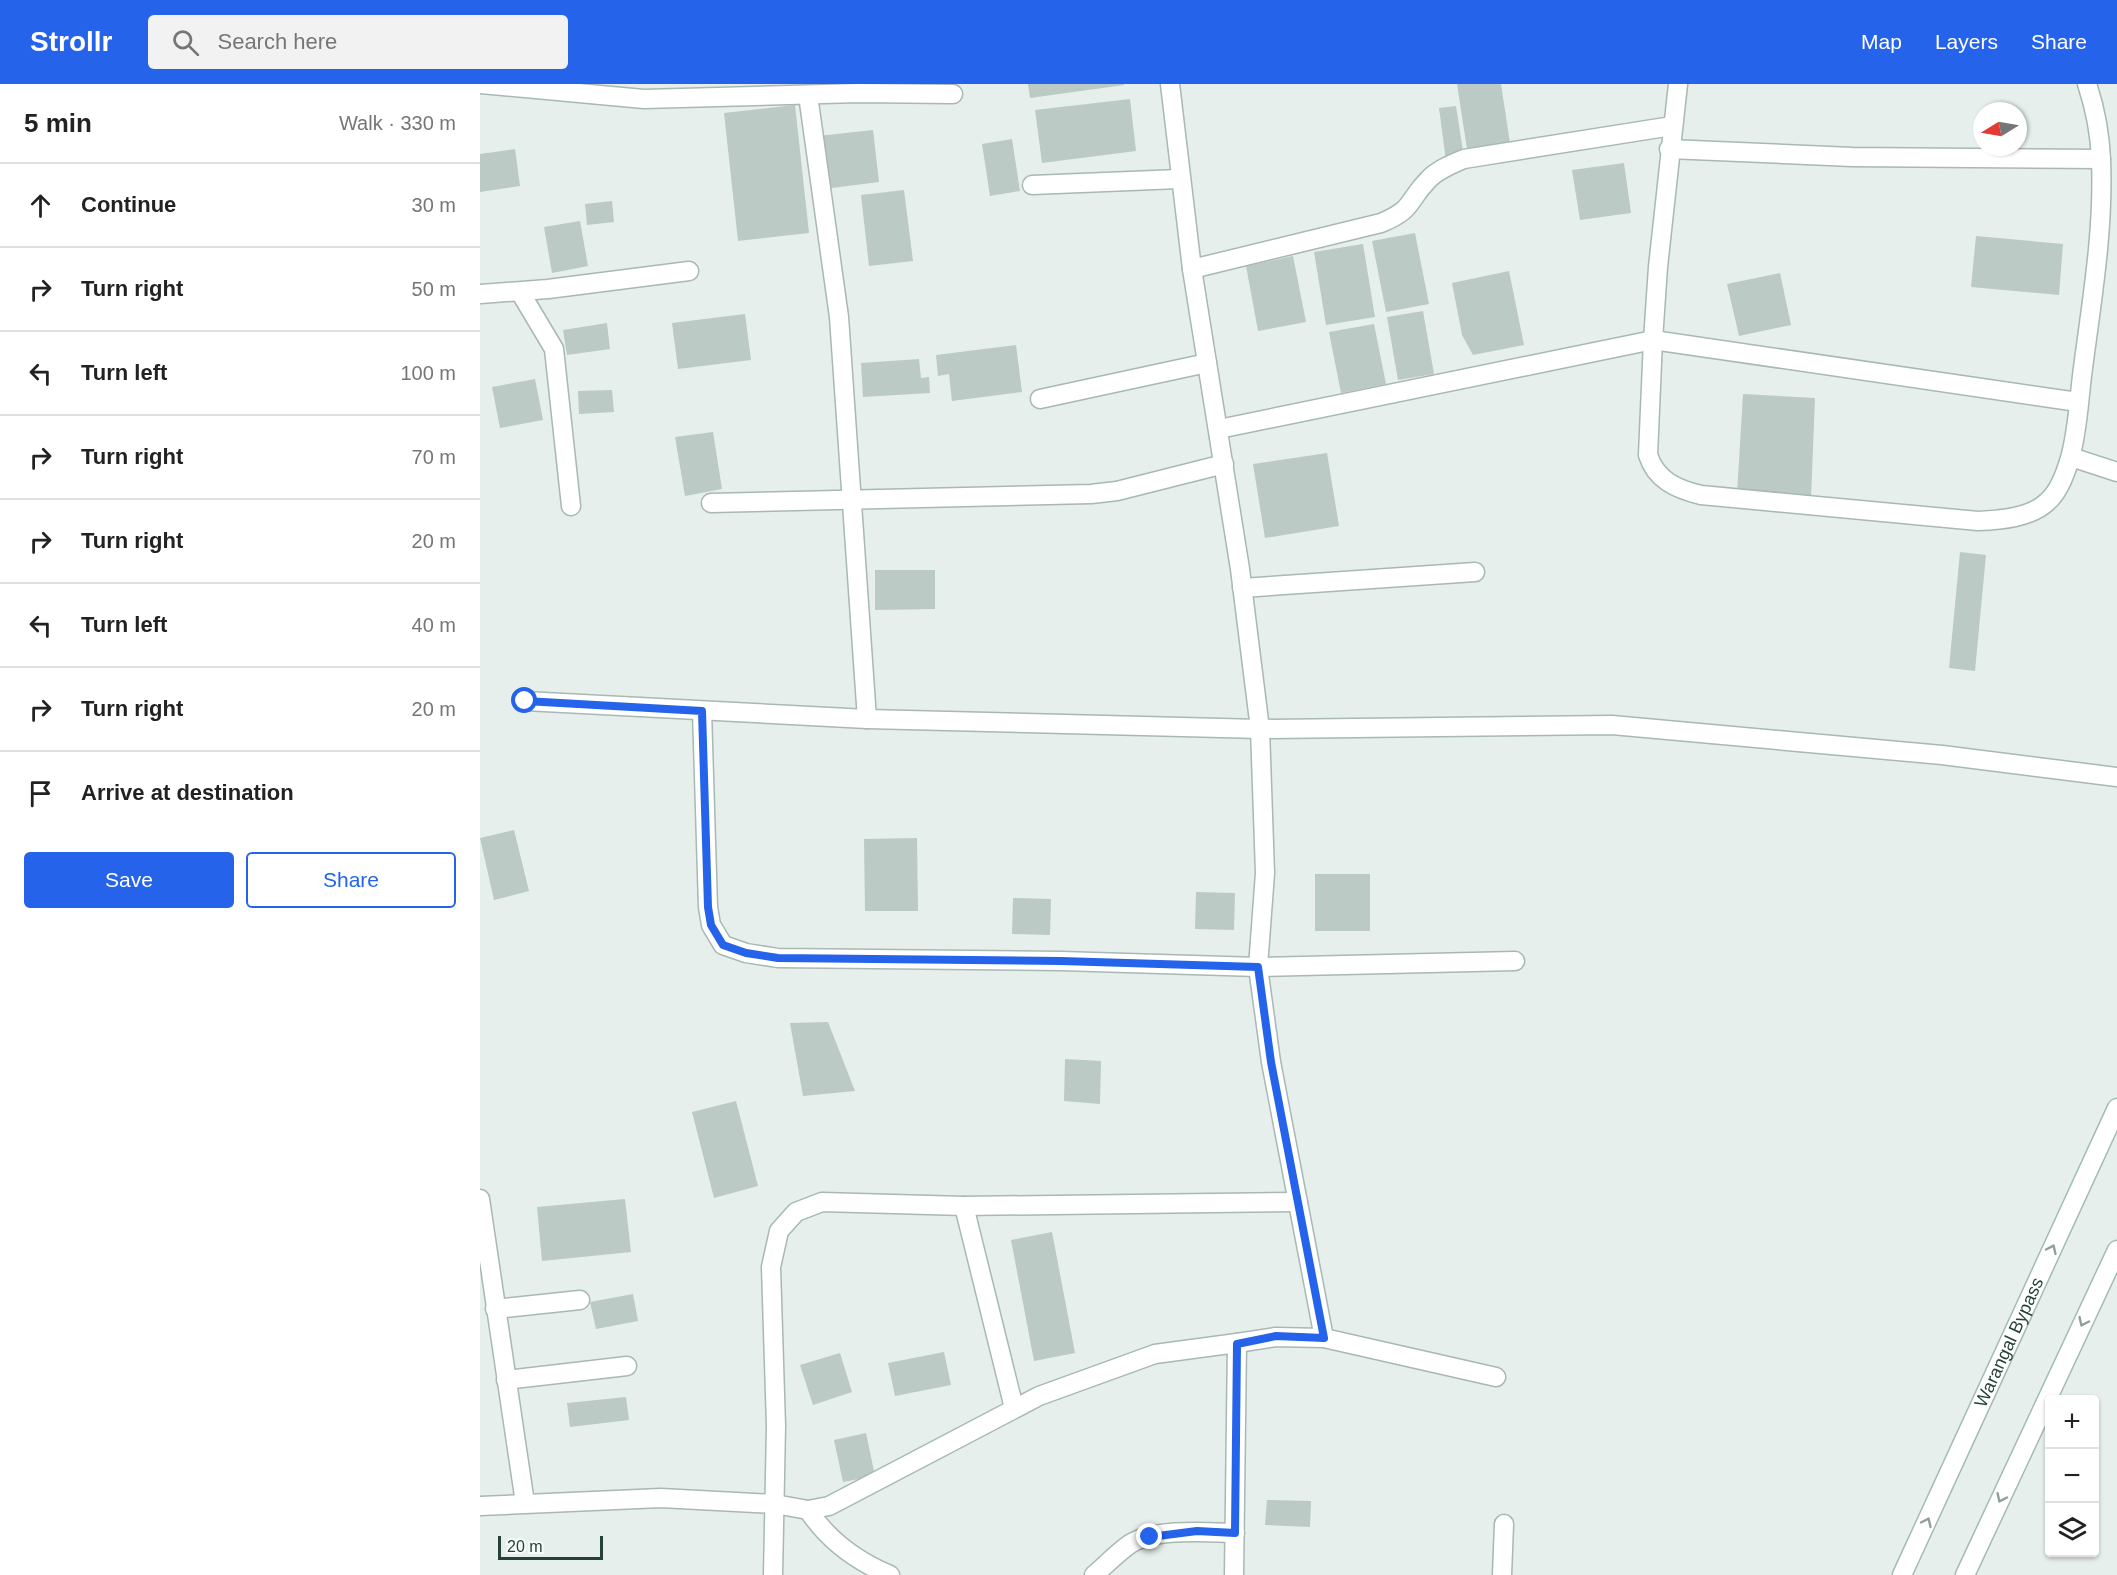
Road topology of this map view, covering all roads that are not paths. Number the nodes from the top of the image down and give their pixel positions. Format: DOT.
graph roads {
  1 [pos="480,84"];
  2 [pos="1170,84"];
  3 [pos="1678,84"];
  4 [pos="2087,84"];
  5 [pos="644,91"];
  6 [pos="953,94"];
  7 [pos="808,95"];
  8 [pos="1672,126"];
  9 [pos="1669,148"];
  10 [pos="2101,159"];
  11 [pos="1179,179"];
  12 [pos="1032,185"];
  13 [pos="1192,268"];
  14 [pos="689,271"];
  15 [pos="520,292"];
  16 [pos="480,294"];
  17 [pos="1653,340"];
  18 [pos="1207,363"];
  19 [pos="1040,399"];
  20 [pos="2078,402"];
  21 [pos="1219,429"];
  22 [pos="2071,457"];
  23 [pos="1224,464"];
  24 [pos="2117,472"];
  25 [pos="852,500"];
  26 [pos="711,503"];
  27 [pos="571,506"];
  28 [pos="1475,572"];
  29 [pos="1242,588"];
  30 [pos="525,701"];
  31 [pos="702,711"];
  32 [pos="867,719"];
  33 [pos="1260,729"];
  34 [pos="2117,777"];
  35 [pos="1515,961"];
  36 [pos="1258,967"];
  37 [pos="2117,1108"];
  38 [pos="480,1199"];
  39 [pos="1298,1202"];
  40 [pos="964,1206"];
  41 [pos="2117,1250"];
  42 [pos="580,1300"];
  43 [pos="495,1309"];
  44 [pos="1324,1338"];
  45 [pos="1237,1344"];
  46 [pos="627,1366"];
  47 [pos="1496,1377"];
  48 [pos="506,1380"];
  49 [pos="1014,1408"];
  50 [pos="525,1503"];
  51 [pos="774,1504"];
  52 [pos="480,1506"];
  53 [pos="808,1510"];
  54 [pos="1504,1524"];
  55 [pos="1235,1533"];
  56 [pos="773,1575"];
  57 [pos="890,1575"];
  58 [pos="1094,1575"];
  59 [pos="1234,1575"];
  60 [pos="1502,1575"];
  61 [pos="1902,1575"];
  62 [pos="1965,1575"];
  1 -- 5 [label="street"];
  2 -- 11 [label="street"];
  3 -- 8 [label="street"];
  4 -- 10 [label="street"];
  5 -- 7 [label="street"];
  6 -- 7 [label="street"];
  7 -- 25 [label="street"];
  8 -- 9 [label="street"];
  8 -- 13 [label="street"];
  9 -- 10 [label="street"];
  9 -- 17 [label="street"];
  10 -- 20 [label="street"];
  11 -- 12 [label="street"];
  11 -- 13 [label="street"];
  13 -- 18 [label="street"];
  14 -- 15 [label="street"];
  15 -- 16 [label="street"];
  15 -- 27 [label="street"];
  17 -- 20 [label="street"];
  17 -- 21 [label="street"];
  17 -- 22 [label="street"];
  18 -- 19 [label="street"];
  18 -- 21 [label="street"];
  20 -- 22 [label="street"];
  21 -- 23 [label="street"];
  22 -- 24 [label="street"];
  23 -- 25 [label="street"];
  23 -- 29 [label="street"];
  25 -- 26 [label="street"];
  25 -- 32 [label="street"];
  28 -- 29 [label="street"];
  29 -- 33 [label="street"];
  30 -- 31 [label="street"];
  31 -- 32 [label="street"];
  31 -- 36 [label="street"];
  32 -- 33 [label="street"];
  33 -- 34 [label="street"];
  33 -- 36 [label="street"];
  35 -- 36 [label="street"];
  36 -- 39 [label="street"];
  61 -- 37 [label="street, Warangal Bypass, one-way"];
  38 -- 43 [label="street"];
  39 -- 40 [label="street"];
  39 -- 44 [label="street"];
  40 -- 49 [label="street"];
  40 -- 51 [label="street"];
  41 -- 62 [label="street, one-way"];
  42 -- 43 [label="street"];
  43 -- 48 [label="street"];
  44 -- 45 [label="street"];
  44 -- 47 [label="street"];
  45 -- 49 [label="street"];
  45 -- 55 [label="street"];
  46 -- 48 [label="street"];
  48 -- 50 [label="street"];
  49 -- 53 [label="street"];
  50 -- 51 [label="street"];
  50 -- 52 [label="street"];
  51 -- 53 [label="street"];
  51 -- 56 [label="street"];
  53 -- 57 [label="street"];
  54 -- 60 [label="street"];
  55 -- 58 [label="street"];
  55 -- 59 [label="street"];
}
